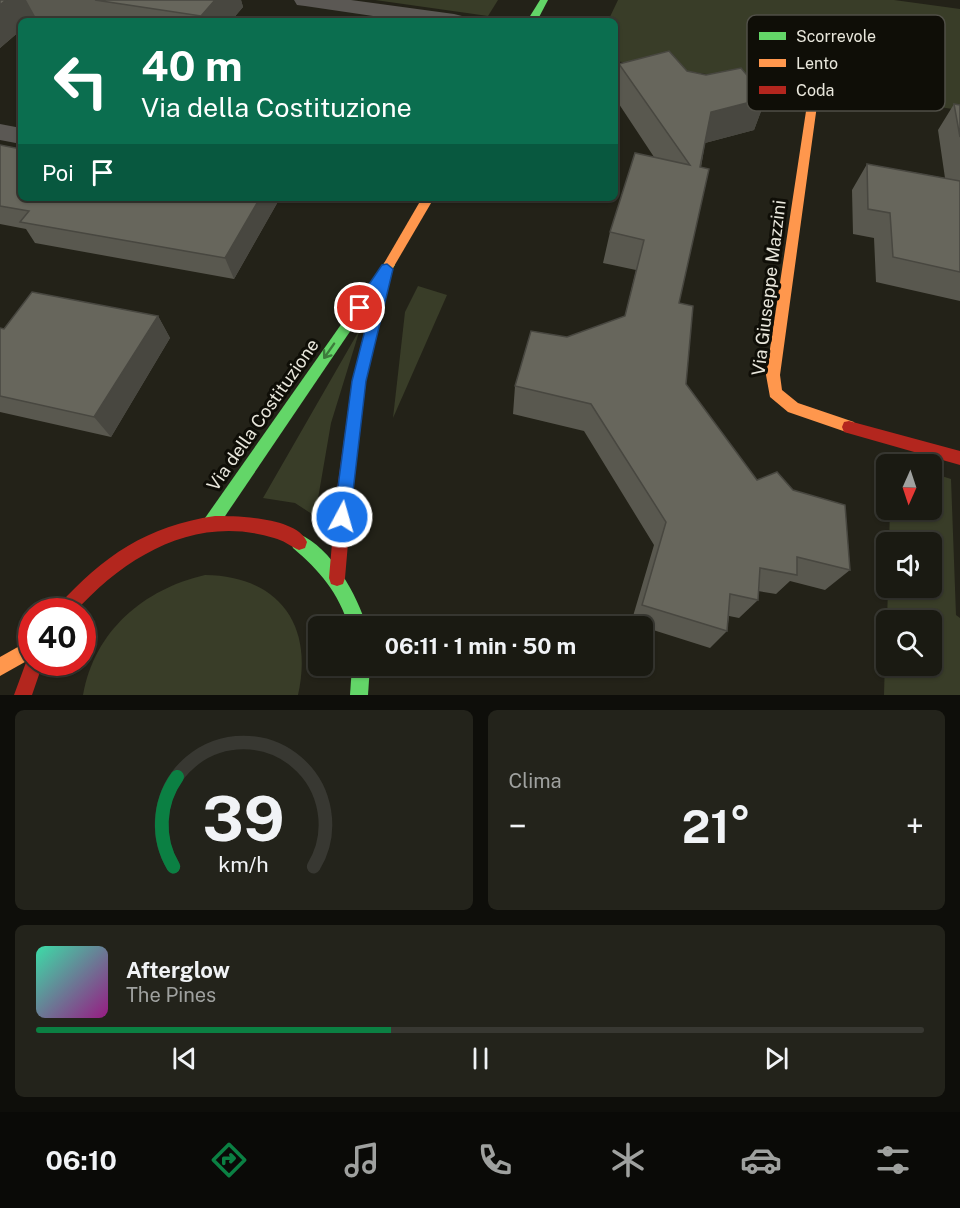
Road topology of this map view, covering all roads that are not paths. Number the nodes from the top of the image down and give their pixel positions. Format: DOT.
graph roads {
  1 [pos="305,0"];
  2 [pos="544,0"];
  3 [pos="433,18"];
  4 [pos="534,18"];
  5 [pos="811,111"];
  6 [pos="0,132"];
  7 [pos="18,135"];
  8 [pos="426,201"];
  9 [pos="387,269"];
  10 [pos="960,458"];
  11 [pos="211,523"];
  12 [pos="337,578"];
  13 [pos="74,598"];
  14 [pos="354,616"];
  15 [pos="18,657"];
  16 [pos="0,668"];
  17 [pos="30,676"];
  18 [pos="360,676"];
  19 [pos="23,695"];
  20 [pos="358,695"];
  1 -- 3 [label="street"];
  2 -- 4 [label="street"];
  5 -- 10 [label="street, Via Giuseppe Mazzini"];
  6 -- 7 [label="street"];
  8 -- 9 [label="street, Via della Costituzione"];
  9 -- 11 [label="street, Via della Costituzione, one-way"];
  9 -- 12 [label="street, Via della Costituzione"];
  11 -- 12 [label="street"];
  11 -- 13 [label="street"];
  12 -- 14 [label="street"];
  15 -- 16 [label="street"];
  17 -- 19 [label="street"];
  18 -- 20 [label="street"];
}
